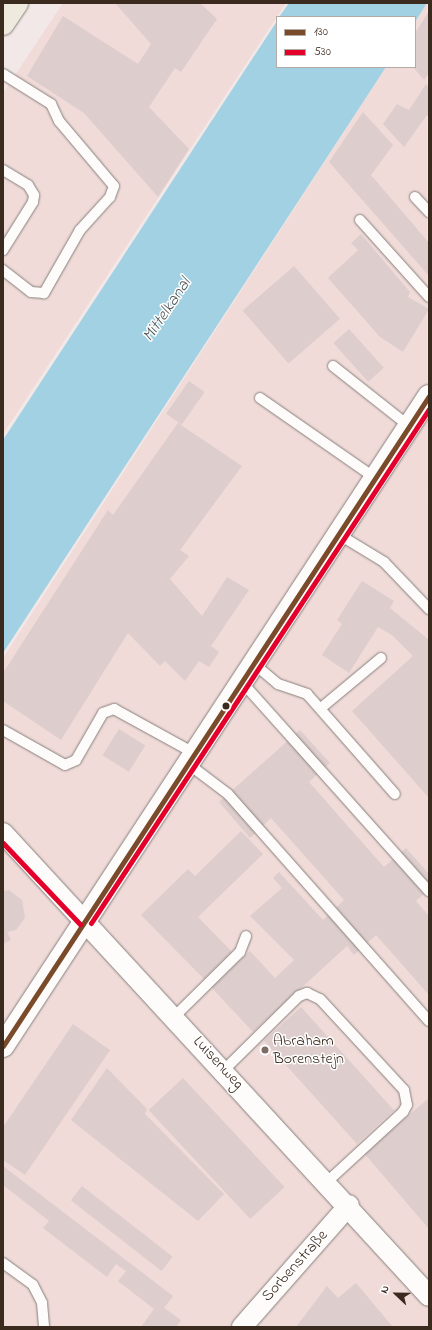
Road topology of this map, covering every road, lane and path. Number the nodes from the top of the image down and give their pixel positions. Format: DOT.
graph roads {
  1 [pos="17,3"];
  2 [pos="3,24"];
  3 [pos="3,74"];
  4 [pos="3,170"];
  5 [pos="415,197"];
  6 [pos="429,212"];
  7 [pos="360,220"];
  8 [pos="3,250"];
  9 [pos="3,270"];
  10 [pos="429,297"];
  11 [pos="333,366"];
  12 [pos="429,396"];
  13 [pos="260,398"];
  14 [pos="409,426"];
  15 [pos="376,478"];
  16 [pos="338,534"];
  17 [pos="429,609"];
  18 [pos="381,658"];
  19 [pos="253,663"];
  20 [pos="241,681"];
  21 [pos="321,708"];
  22 [pos="3,730"];
  23 [pos="191,758"];
  24 [pos="395,794"];
  25 [pos="3,833"];
  26 [pos="429,892"];
  27 [pos="85,919"];
  28 [pos="246,936"];
  29 [pos="175,1016"];
  30 [pos="429,1022"];
  31 [pos="3,1046"];
  32 [pos="224,1070"];
  33 [pos="327,1182"];
  34 [pos="349,1205"];
  35 [pos="3,1263"];
  36 [pos="429,1296"];
  37 [pos="44,1327"];
  38 [pos="242,1327"];
  1 -- 2 [label="main road"];
  3 -- 9 [label="lane"];
  4 -- 8 [label="lane"];
  5 -- 6 [label="lane"];
  7 -- 10 [label="lane"];
  11 -- 14 [label="lane"];
  12 -- 14 [label="street"];
  13 -- 15 [label="lane"];
  14 -- 15 [label="street"];
  15 -- 16 [label="street"];
  16 -- 17 [label="lane"];
  16 -- 19 [label="street"];
  18 -- 21 [label="lane"];
  19 -- 20 [label="street"];
  19 -- 21 [label="lane"];
  20 -- 23 [label="street"];
  20 -- 26 [label="lane"];
  21 -- 24 [label="lane"];
  22 -- 23 [label="lane"];
  23 -- 27 [label="street"];
  23 -- 30 [label="lane"];
  25 -- 27 [label="street, Luisenweg"];
  27 -- 29 [label="street, Luisenweg"];
  27 -- 31 [label="street"];
  28 -- 29 [label="lane"];
  29 -- 32 [label="street, Luisenweg"];
  32 -- 33 [label="street, Luisenweg"];
  32 -- 33 [label="lane"];
  33 -- 34 [label="street, Luisenweg"];
  34 -- 36 [label="street, Luisenweg"];
  34 -- 38 [label="street, Sorbenstraße"];
  35 -- 37 [label="lane"];
}
